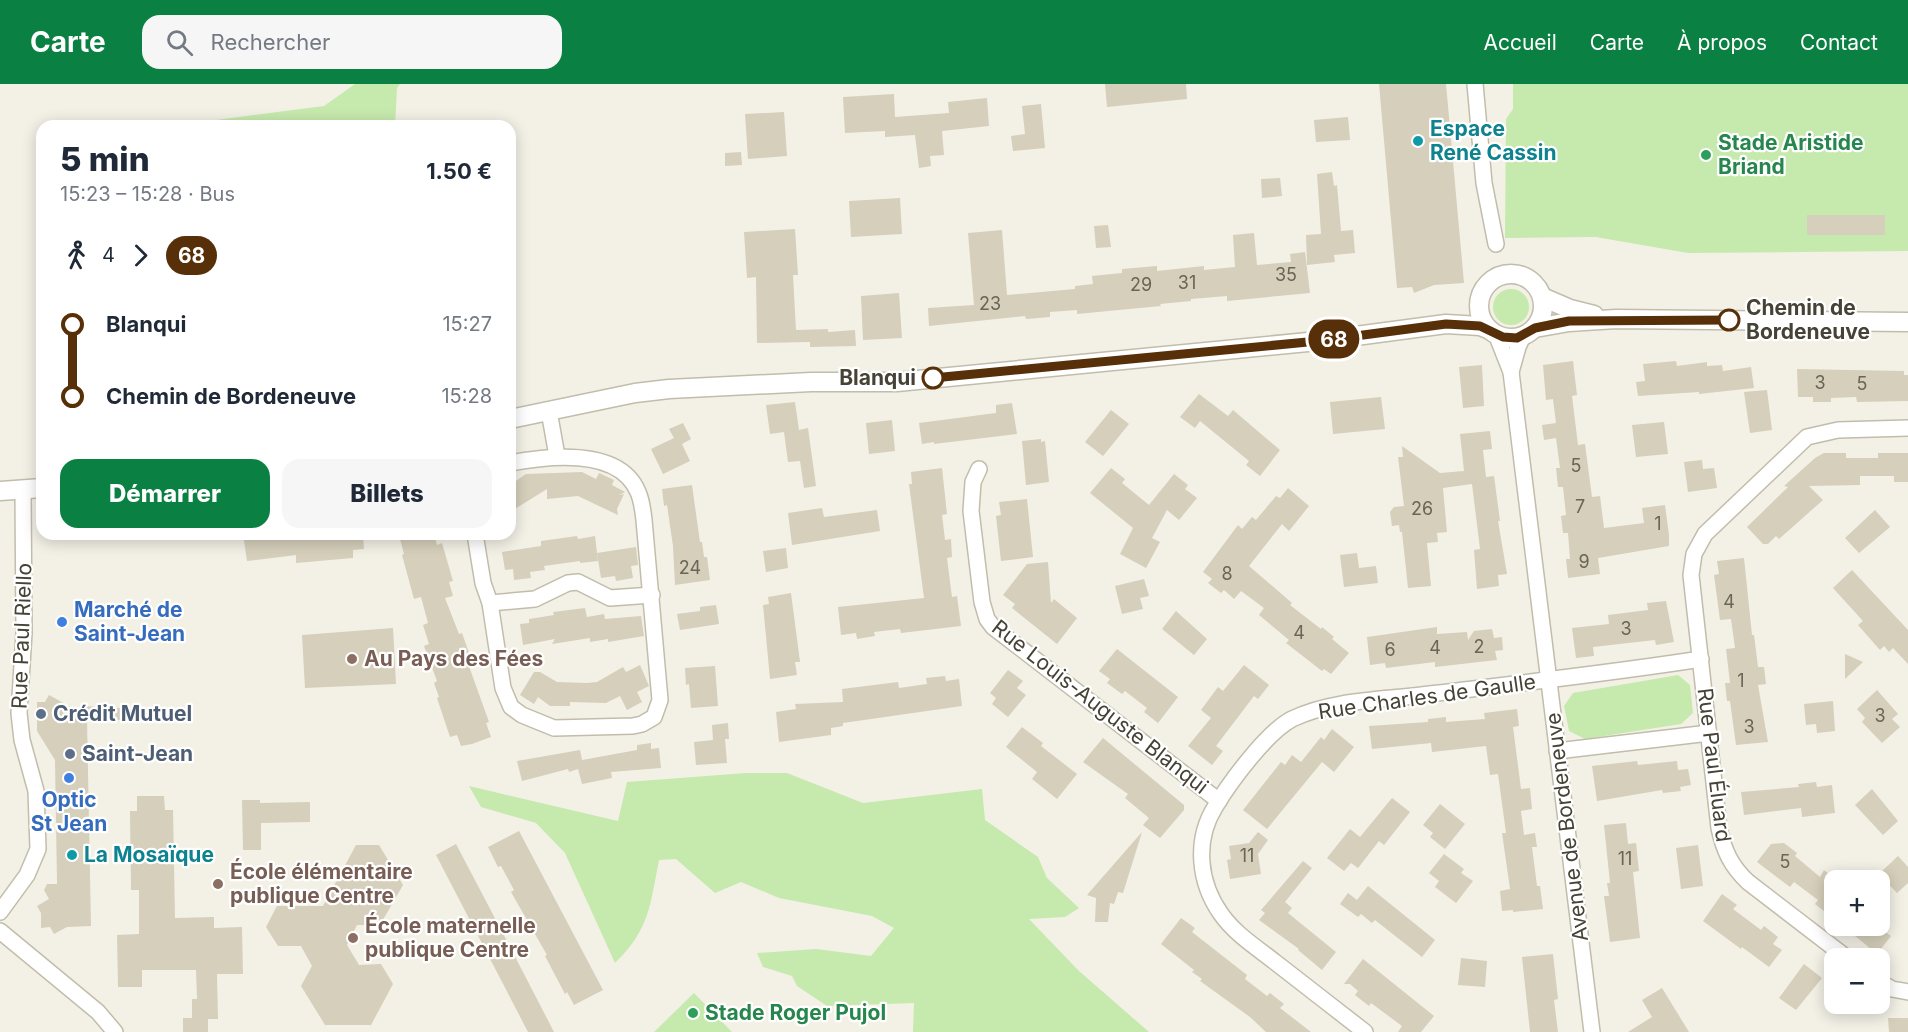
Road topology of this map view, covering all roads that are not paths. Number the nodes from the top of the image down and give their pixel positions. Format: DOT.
graph roads {
  1 [pos="1475,84"];
  2 [pos="1496,244"];
  3 [pos="1481,297"];
  4 [pos="1542,297"];
  5 [pos="1616,319"];
  6 [pos="1908,322"];
  7 [pos="1446,324"];
  8 [pos="1493,332"];
  9 [pos="1529,332"];
  10 [pos="1511,372"];
  11 [pos="549,411"];
  12 [pos="516,418"];
  13 [pos="1908,428"];
  14 [pos="557,456"];
  15 [pos="516,462"];
  16 [pos="979,469"];
  17 [pos="36,489"];
  18 [pos="23,490"];
  19 [pos="0,491"];
  20 [pos="476,540"];
  21 [pos="652,595"];
  22 [pos="490,603"];
  23 [pos="1701,659"];
  24 [pos="1550,681"];
  25 [pos="1709,733"];
  26 [pos="1557,751"];
  27 [pos="1218,801"];
  28 [pos="0,912"];
  29 [pos="0,931"];
  30 [pos="1834,948"];
  31 [pos="1890,987"];
  32 [pos="1908,993"];
  33 [pos="115,1032"];
  34 [pos="1365,1032"];
  35 [pos="1592,1032"];
  1 -- 2 [label="street"];
  3 -- 4 [label="street"];
  3 -- 7 [label="street"];
  3 -- 8 [label="street"];
  4 -- 5 [label="street"];
  4 -- 9 [label="street"];
  5 -- 6 [label="street"];
  5 -- 9 [label="street"];
  7 -- 8 [label="street"];
  7 -- 11 [label="street"];
  8 -- 9 [label="street"];
  8 -- 10 [label="street, Avenue de Bordeneuve"];
  9 -- 10 [label="street, Avenue de Bordeneuve"];
  10 -- 24 [label="street, Avenue de Bordeneuve"];
  11 -- 12 [label="street"];
  11 -- 14 [label="street"];
  13 -- 23 [label="street, Rue Paul Éluard"];
  14 -- 15 [label="street"];
  14 -- 21 [label="street"];
  16 -- 27 [label="street, Rue Louis-Auguste Blanqui"];
  17 -- 18 [label="street"];
  18 -- 19 [label="street"];
  18 -- 28 [label="street, Rue Paul Riello"];
  20 -- 22 [label="street"];
  21 -- 22 [label="street"];
  21 -- 22 [label="street"];
  23 -- 24 [label="street, Rue Charles de Gaulle"];
  23 -- 25 [label="street, Rue Paul Éluard"];
  24 -- 26 [label="street, Avenue de Bordeneuve"];
  24 -- 27 [label="street, Rue Charles de Gaulle"];
  25 -- 26 [label="street"];
  25 -- 30 [label="street, Rue Paul Éluard"];
  26 -- 35 [label="street, Avenue de Bordeneuve"];
  27 -- 34 [label="street, Rue Charles de Gaulle"];
  29 -- 33 [label="street"];
  31 -- 32 [label="street"];
}
